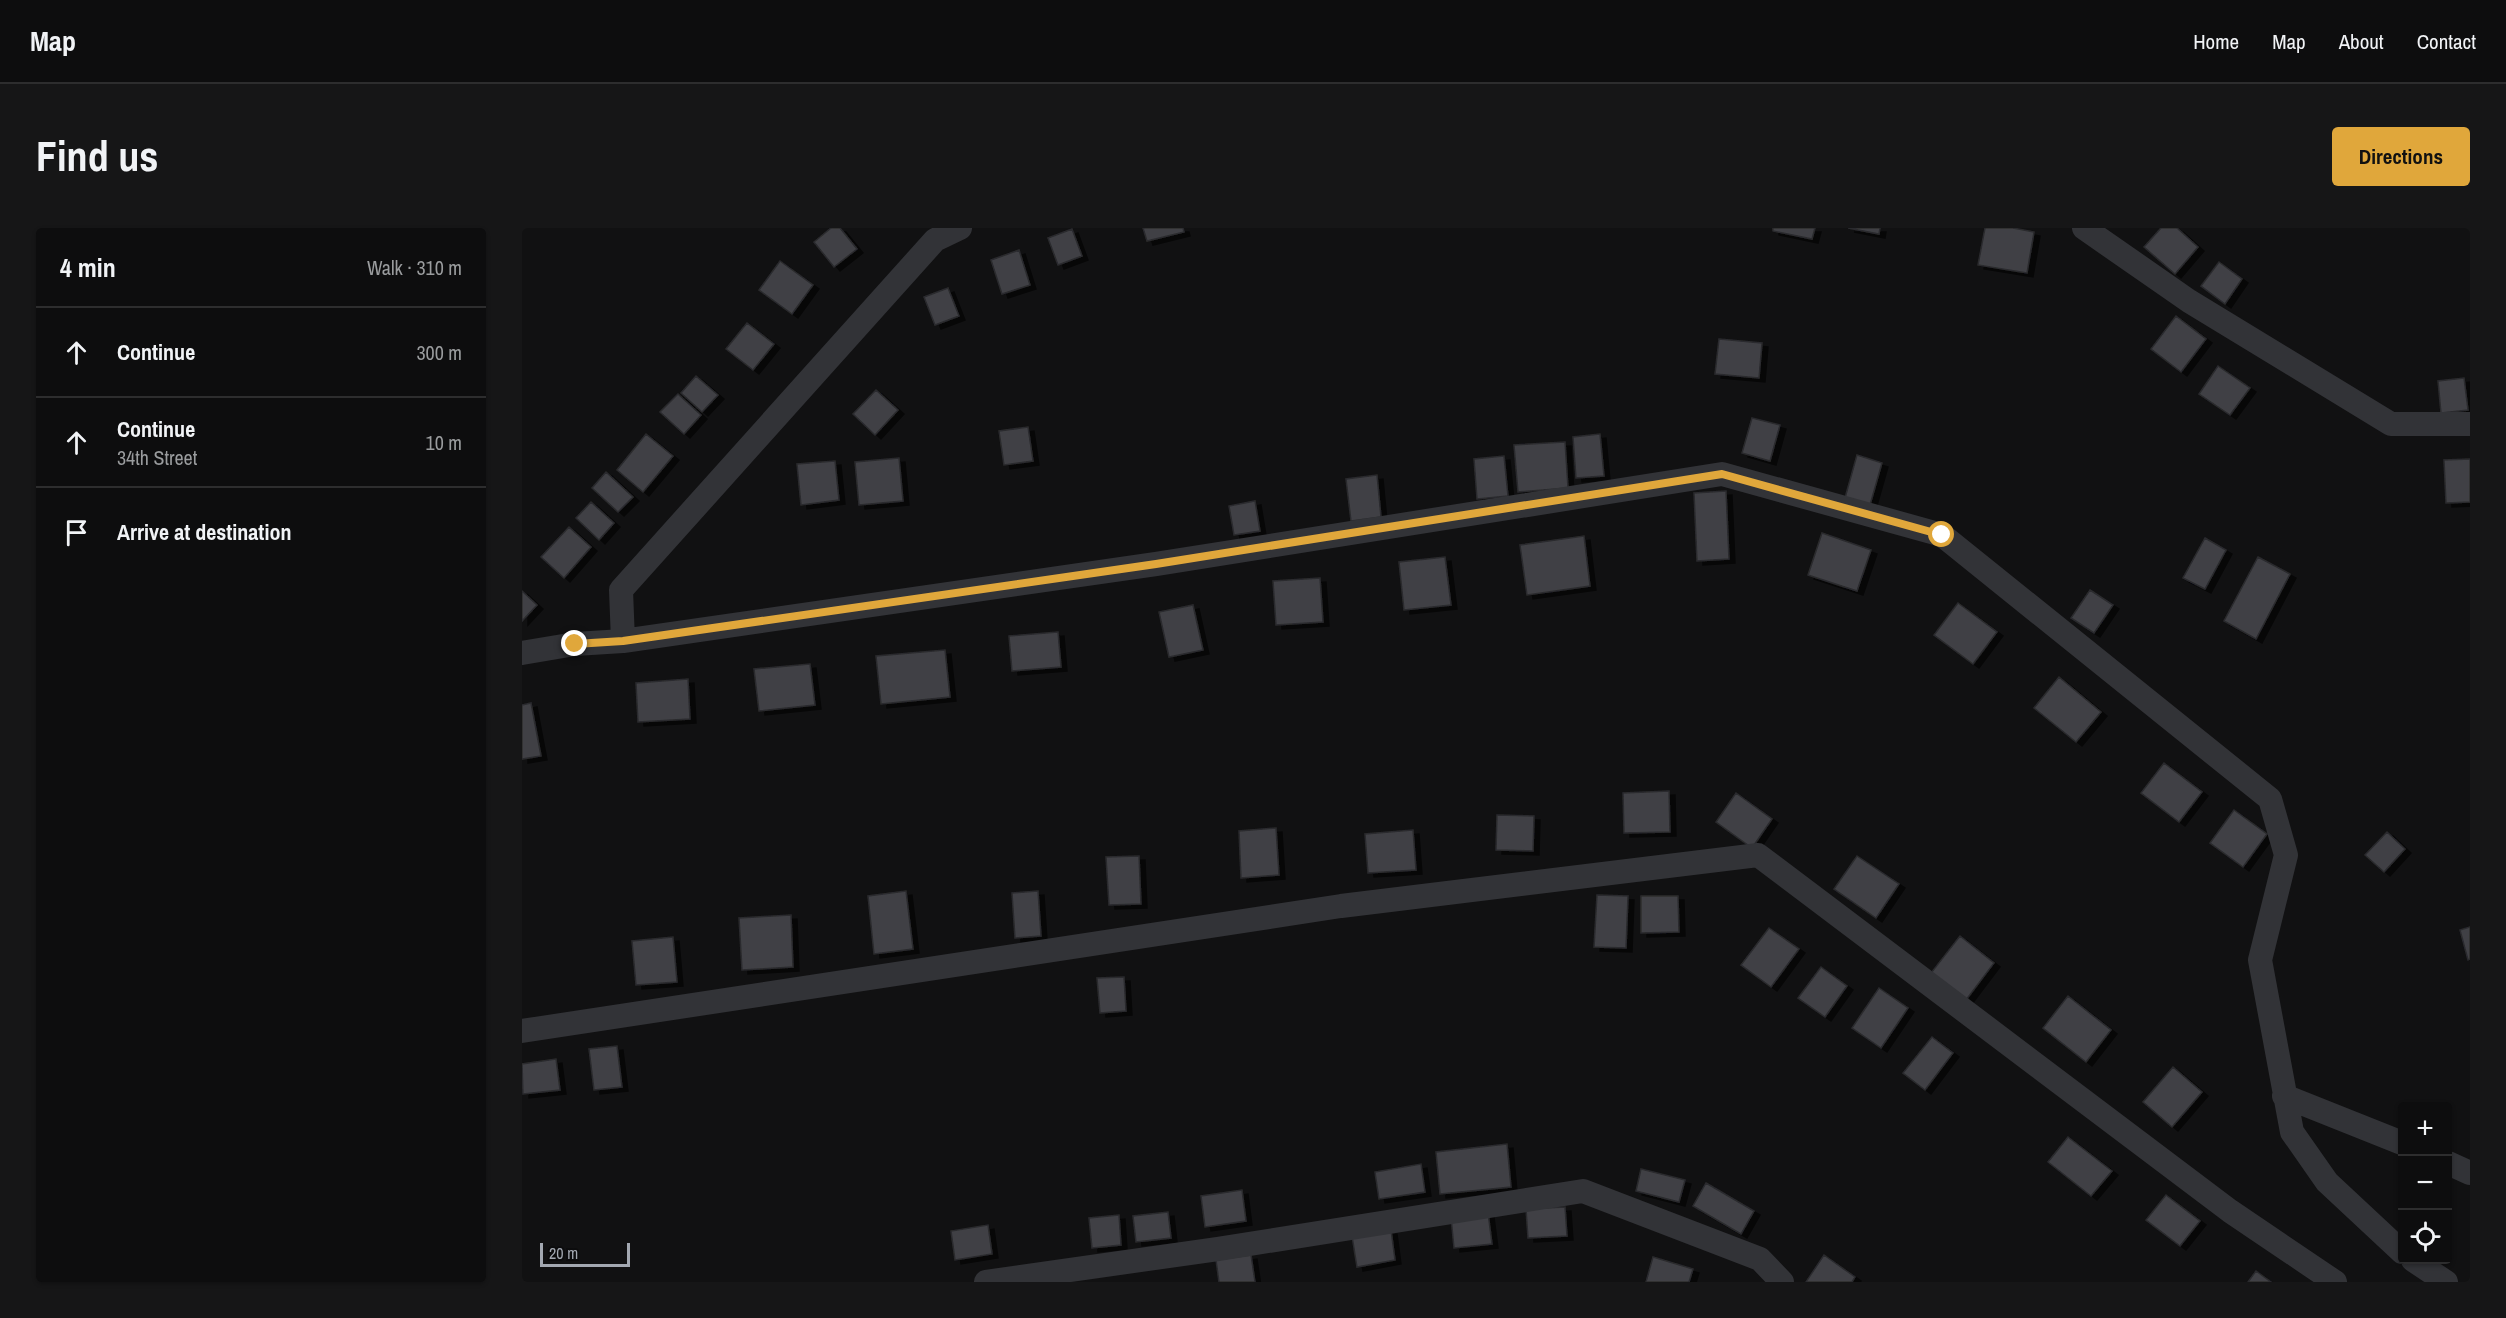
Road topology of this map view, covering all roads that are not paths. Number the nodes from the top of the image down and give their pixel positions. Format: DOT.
graph roads {
  1 [pos="960,228"];
  2 [pos="2084,228"];
  3 [pos="2470,424"];
  4 [pos="623,641"];
  5 [pos="522,653"];
  6 [pos="522,1031"];
  7 [pos="2284,1096"];
  8 [pos="2398,1141"];
  9 [pos="2452,1152"];
  10 [pos="2470,1152"];
  11 [pos="2452,1165"];
  12 [pos="2470,1173"];
  13 [pos="2398,1247"];
  14 [pos="2419,1264"];
  15 [pos="986,1282"];
  16 [pos="1782,1282"];
  17 [pos="2335,1282"];
  18 [pos="2446,1282"];
  1 -- 4 [label="street"];
  2 -- 3 [label="street"];
  4 -- 5 [label="street"];
  4 -- 7 [label="street"];
  6 -- 17 [label="street"];
  7 -- 8 [label="street"];
  7 -- 13 [label="street"];
  9 -- 10 [label="street"];
  11 -- 12 [label="street"];
  14 -- 18 [label="street"];
  15 -- 16 [label="street"];
}
